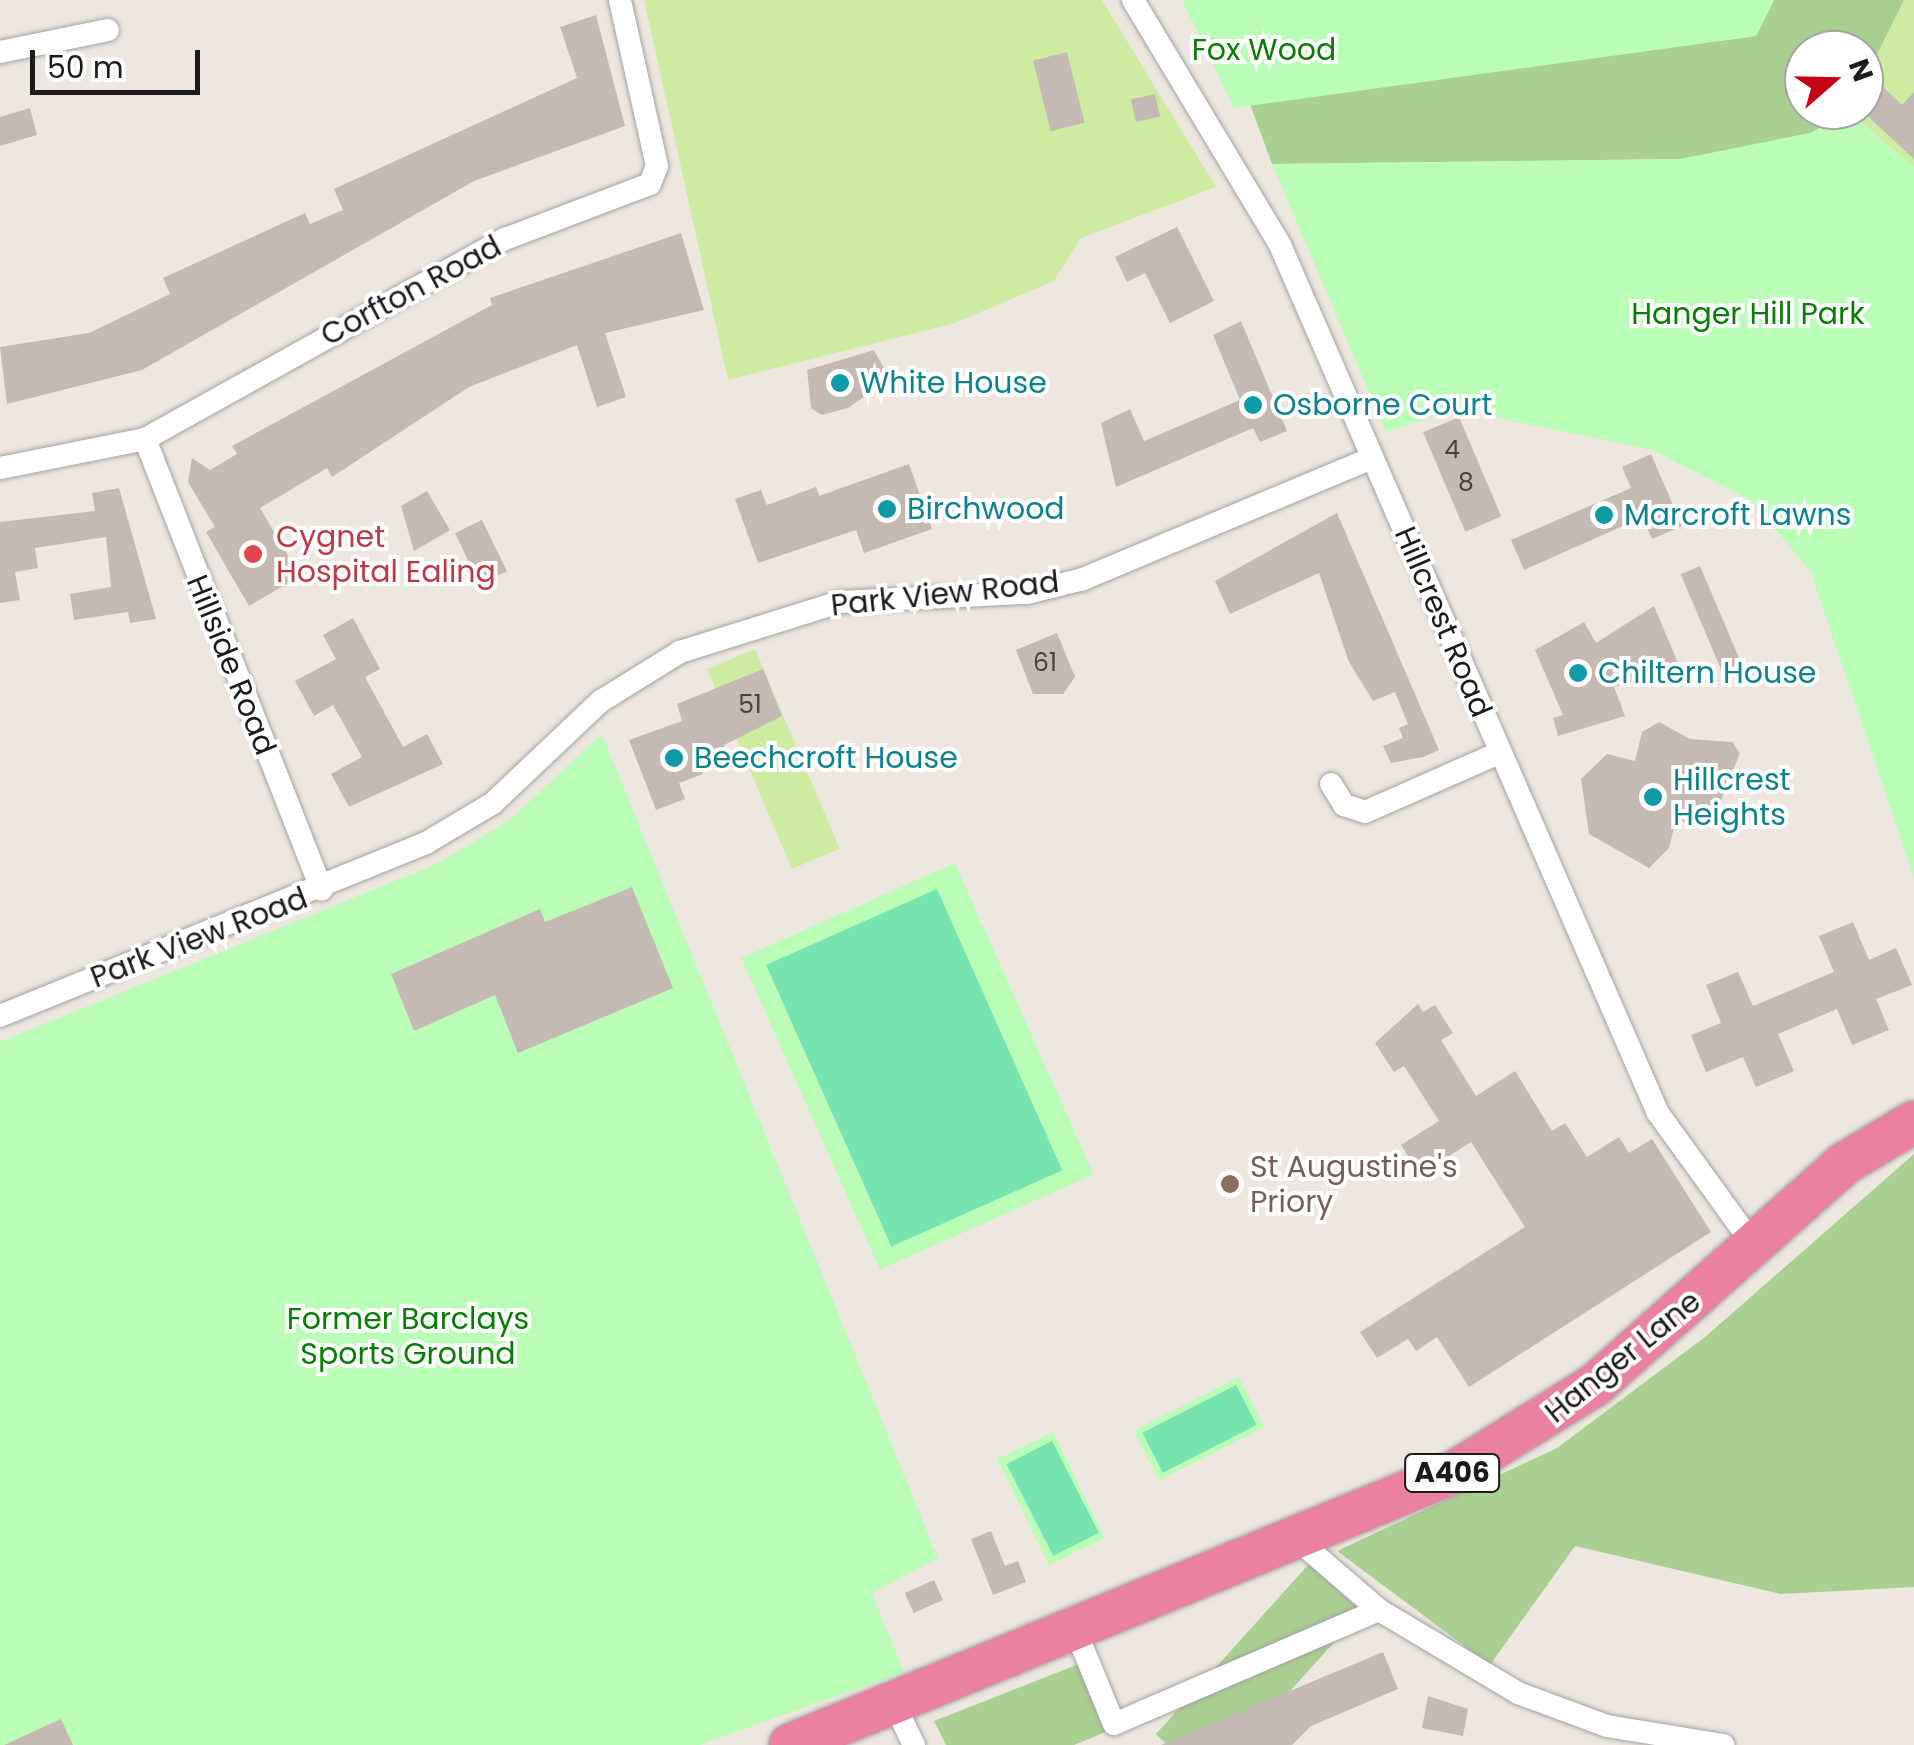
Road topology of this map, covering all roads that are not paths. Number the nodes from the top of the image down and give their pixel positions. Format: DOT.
graph roads {
  1 [pos="620,0"];
  2 [pos="1133,0"];
  3 [pos="108,30"];
  4 [pos="0,52"];
  5 [pos="144,438"];
  6 [pos="1372,458"];
  7 [pos="0,468"];
  8 [pos="1500,753"];
  9 [pos="1331,784"];
  10 [pos="322,890"];
  11 [pos="0,1016"];
  12 [pos="1914,1122"];
  13 [pos="1752,1244"];
  14 [pos="1299,1541"];
  15 [pos="1379,1610"];
  16 [pos="1077,1634"];
  17 [pos="895,1706"];
  18 [pos="1605,1736"];
  19 [pos="790,1745"];
  20 [pos="914,1745"];
  21 [pos="1723,1745"];
  1 -- 5 [label="street, Corfton Road"];
  2 -- 6 [label="street, Hillcrest Road"];
  3 -- 4 [label="street"];
  5 -- 7 [label="street, Corfton Road"];
  5 -- 10 [label="street, Hillside Road"];
  6 -- 8 [label="street, Hillcrest Road"];
  6 -- 10 [label="street, Park View Road"];
  8 -- 9 [label="street"];
  8 -- 13 [label="street, Hillcrest Road"];
  10 -- 11 [label="street, Park View Road"];
  12 -- 13 [label="highway, Hanger Lane / A406"];
  13 -- 14 [label="highway, Hanger Lane / A406"];
  14 -- 15 [label="street"];
  14 -- 16 [label="highway, Hanger Lane / A406"];
  15 -- 16 [label="street"];
  15 -- 18 [label="street"];
  16 -- 17 [label="highway, Hanger Lane / A406"];
  17 -- 19 [label="highway, Hanger Lane / A406"];
  17 -- 20 [label="street"];
  18 -- 21 [label="street"];
}
